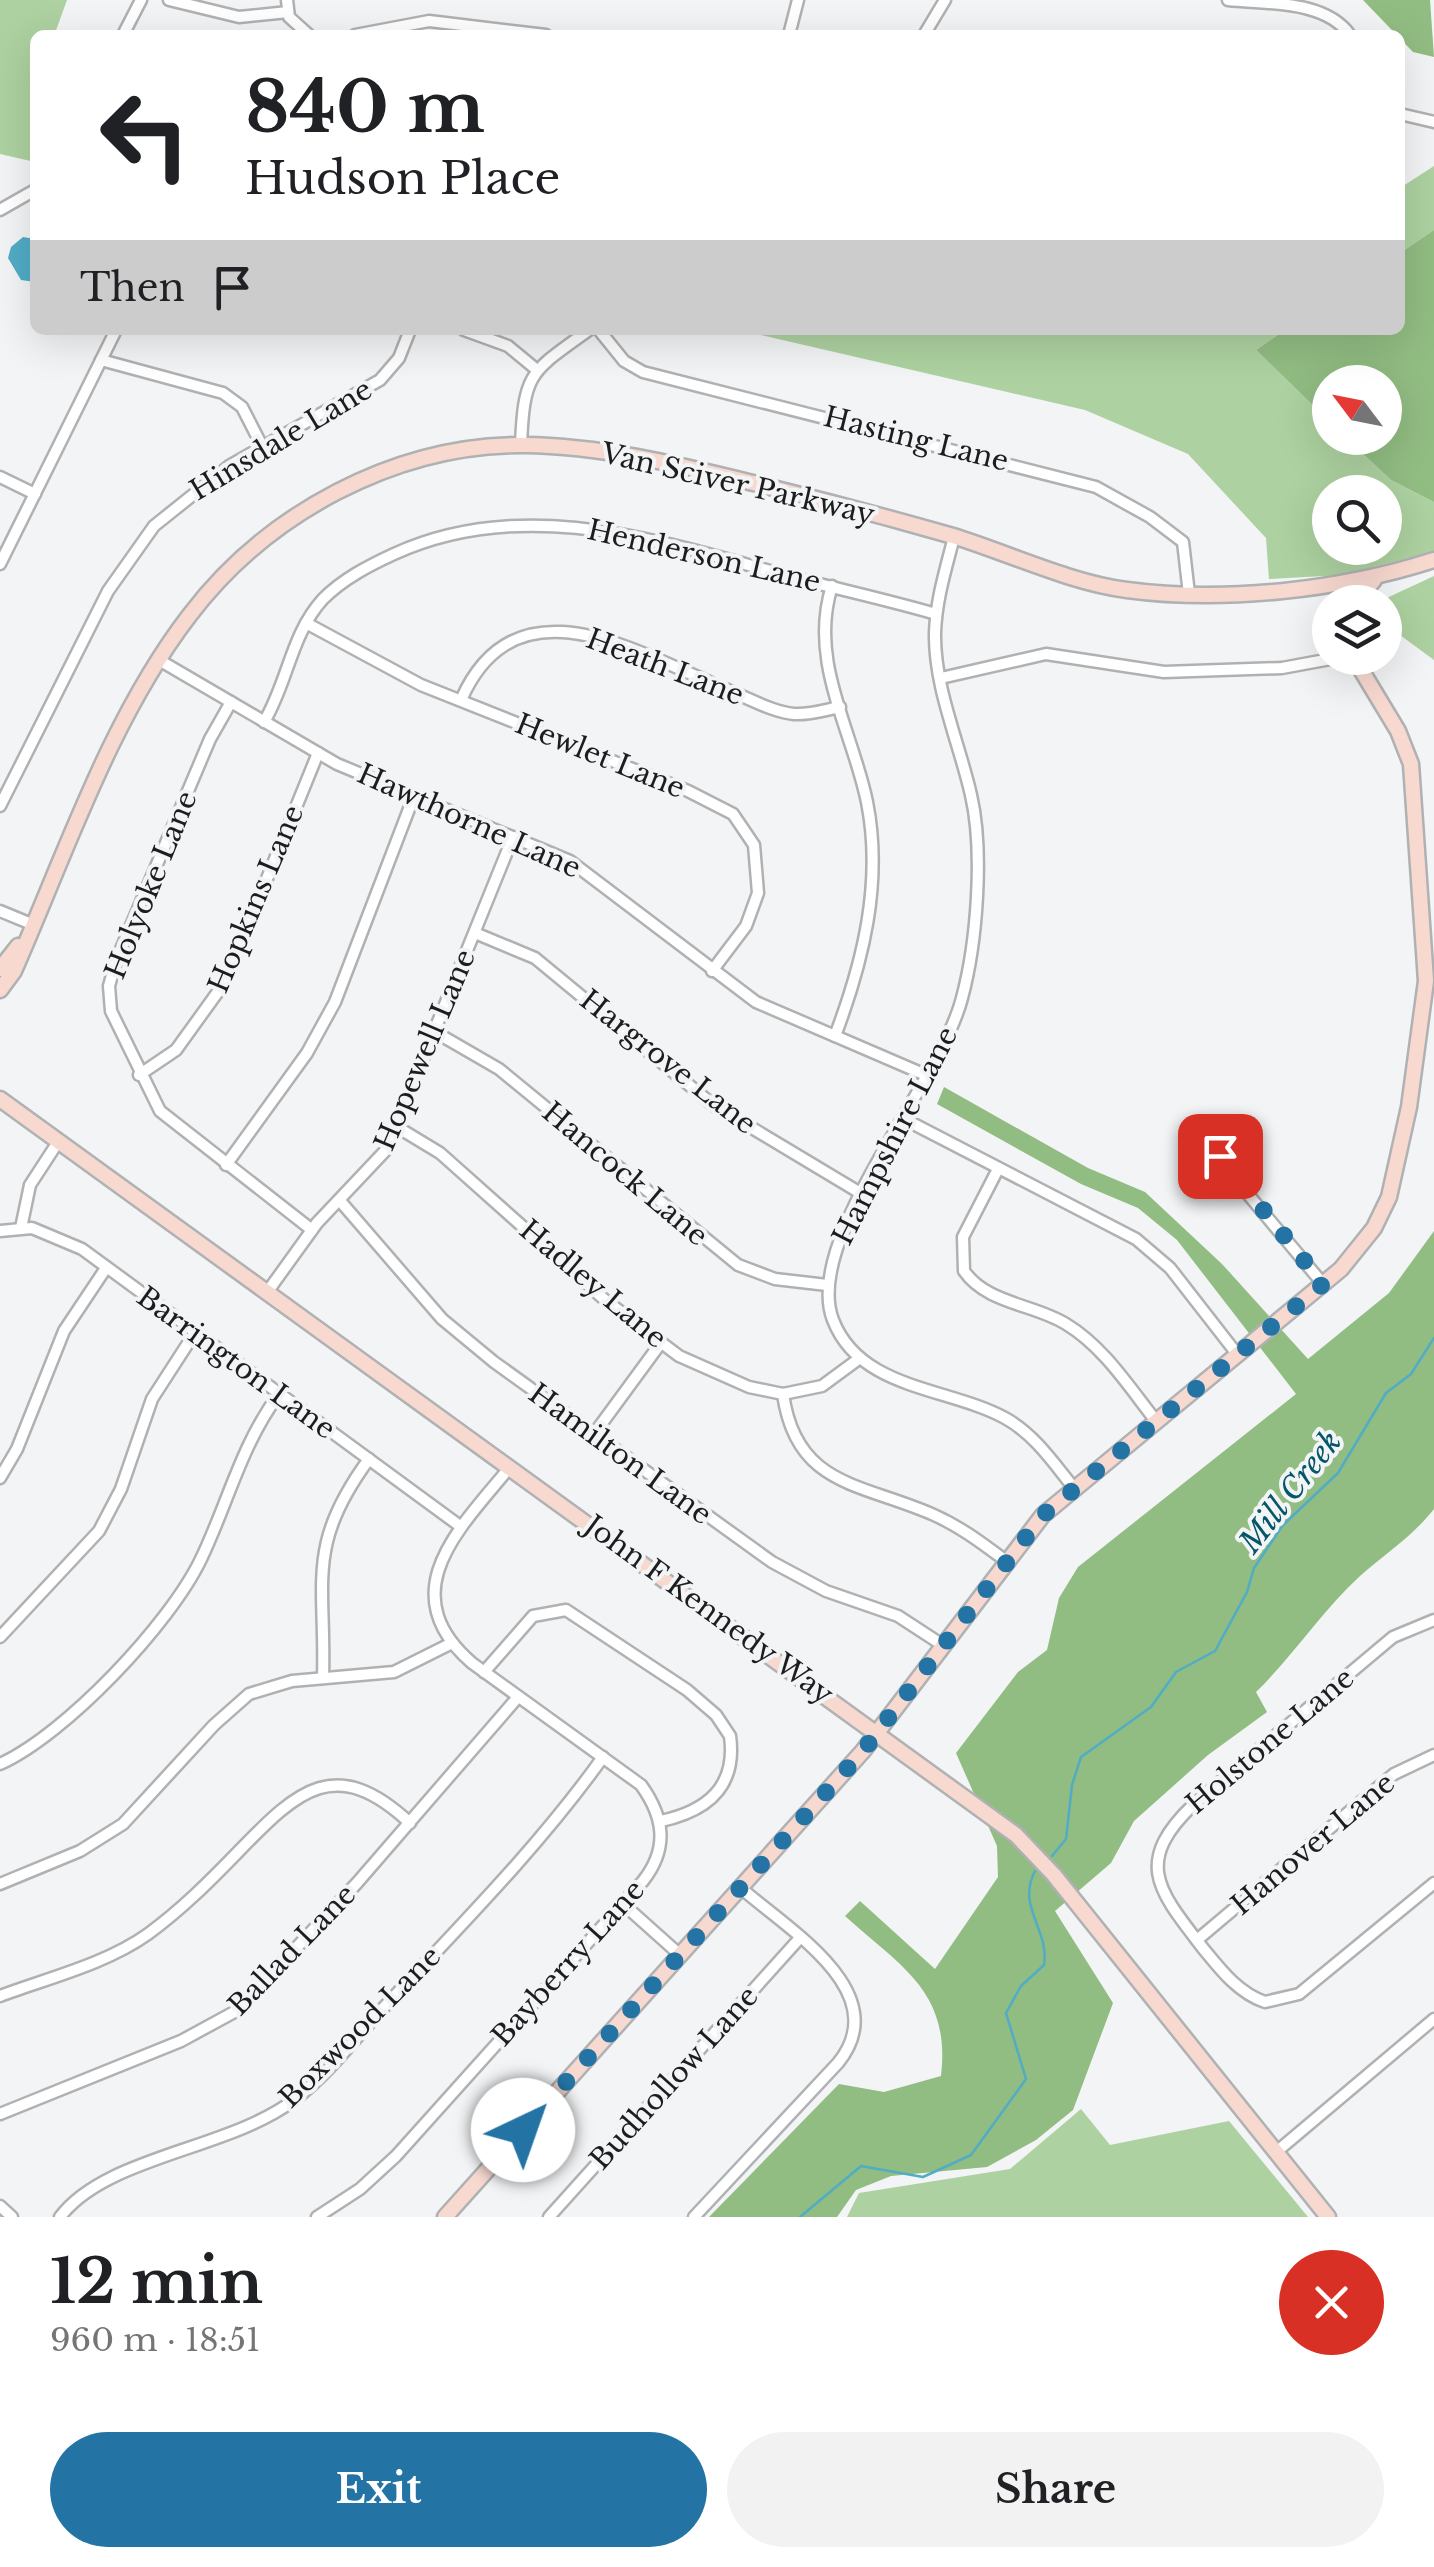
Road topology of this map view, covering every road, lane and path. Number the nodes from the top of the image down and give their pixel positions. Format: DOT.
graph roads {
  1 [pos="141,0"];
  2 [pos="170,0"];
  3 [pos="798,0"];
  4 [pos="944,0"];
  5 [pos="1228,0"];
  6 [pos="287,6"];
  7 [pos="126,30"];
  8 [pos="305,30"];
  9 [pos="377,30"];
  10 [pos="466,30"];
  11 [pos="790,30"];
  12 [pos="927,30"];
  13 [pos="1346,30"];
  14 [pos="1405,115"];
  15 [pos="1434,122"];
  16 [pos="30,193"];
  17 [pos="0,210"];
  18 [pos="114,335"];
  19 [pos="408,335"];
  20 [pos="478,335"];
  21 [pos="582,335"];
  22 [pos="602,335"];
  23 [pos="101,360"];
  24 [pos="537,370"];
  25 [pos="521,445"];
  26 [pos="262,446"];
  27 [pos="0,477"];
  28 [pos="35,494"];
  29 [pos="954,537"];
  30 [pos="1434,560"];
  31 [pos="0,564"];
  32 [pos="1379,577"];
  33 [pos="1341,584"];
  34 [pos="1372,585"];
  35 [pos="832,586"];
  36 [pos="1189,594"];
  37 [pos="936,614"];
  38 [pos="306,623"];
  39 [pos="159,660"];
  40 [pos="1312,662"];
  41 [pos="1364,675"];
  42 [pos="941,678"];
  43 [pos="462,700"];
  44 [pos="231,702"];
  45 [pos="840,707"];
  46 [pos="264,722"];
  47 [pos="318,753"];
  48 [pos="414,796"];
  49 [pos="0,806"];
  50 [pos="513,836"];
  51 [pos="0,911"];
  52 [pos="34,926"];
  53 [pos="474,933"];
  54 [pos="0,969"];
  55 [pos="712,971"];
  56 [pos="0,990"];
  57 [pos="436,1032"];
  58 [pos="835,1036"];
  59 [pos="139,1076"];
  60 [pos="928,1076"];
  61 [pos="0,1099"];
  62 [pos="904,1119"];
  63 [pos="398,1127"];
  64 [pos="58,1142"];
  65 [pos="1217,1147"];
  66 [pos="226,1165"];
  67 [pos="998,1169"];
  68 [pos="862,1194"];
  69 [pos="341,1202"];
  70 [pos="21,1228"];
  71 [pos="312,1230"];
  72 [pos="0,1232"];
  73 [pos="106,1268"];
  74 [pos="1323,1284"];
  75 [pos="828,1285"];
  76 [pos="268,1291"];
  77 [pos="194,1334"];
  78 [pos="660,1344"];
  79 [pos="1238,1354"];
  80 [pos="860,1358"];
  81 [pos="279,1394"];
  82 [pos="783,1394"];
  83 [pos="1156,1421"];
  84 [pos="594,1434"];
  85 [pos="369,1459"];
  86 [pos="510,1466"];
  87 [pos="0,1478"];
  88 [pos="1073,1488"];
  89 [pos="460,1526"];
  90 [pos="1006,1561"];
  91 [pos="1434,1620"];
  92 [pos="0,1638"];
  93 [pos="452,1642"];
  94 [pos="944,1646"];
  95 [pos="484,1672"];
  96 [pos="323,1678"];
  97 [pos="518,1696"];
  98 [pos="878,1733"];
  99 [pos="1434,1755"];
  100 [pos="603,1756"];
  101 [pos="0,1764"];
  102 [pos="661,1821"];
  103 [pos="410,1823"];
  104 [pos="1434,1882"];
  105 [pos="0,1884"];
  106 [pos="740,1888"];
  107 [pos="622,1903"];
  108 [pos="799,1939"];
  109 [pos="1197,1940"];
  110 [pos="679,1954"];
  111 [pos="0,1996"];
  112 [pos="1434,2019"];
  113 [pos="0,2114"];
  114 [pos="1275,2152"];
  115 [pos="0,2206"];
  116 [pos="12,2217"];
  117 [pos="60,2217"];
  118 [pos="317,2217"];
  119 [pos="445,2217"];
  120 [pos="550,2217"];
  121 [pos="694,2217"];
  122 [pos="1328,2217"];
  1 -- 7 [label="street"];
  2 -- 6 [label="street"];
  3 -- 11 [label="street"];
  4 -- 12 [label="street"];
  5 -- 13 [label="street"];
  6 -- 8 [label="street"];
  9 -- 10 [label="street"];
  14 -- 15 [label="street"];
  16 -- 17 [label="street"];
  18 -- 23 [label="street"];
  19 -- 26 [label="street, Hinsdale Lane"];
  20 -- 24 [label="street"];
  21 -- 24 [label="street"];
  22 -- 36 [label="street, Hasting Lane"];
  23 -- 26 [label="street"];
  23 -- 28 [label="street"];
  24 -- 25 [label="street"];
  25 -- 29 [label="street, Van Sciver Parkway"];
  25 -- 39 [label="street, Van Sciver Parkway"];
  26 -- 49 [label="street, Hinsdale Lane"];
  27 -- 28 [label="street"];
  28 -- 31 [label="street"];
  29 -- 36 [label="street, Van Sciver Parkway"];
  29 -- 37 [label="street, Hampshire Lane"];
  30 -- 32 [label="street, Van Sciver Parkway"];
  32 -- 33 [label="street, Van Sciver Parkway"];
  32 -- 34 [label="street"];
  33 -- 36 [label="street, Van Sciver Parkway"];
  35 -- 37 [label="street, Henderson Lane"];
  35 -- 38 [label="street, Henderson Lane"];
  35 -- 45 [label="street"];
  37 -- 42 [label="street, Hampshire Lane"];
  38 -- 43 [label="street, Hewlet Lane"];
  38 -- 46 [label="street, Henderson Lane"];
  39 -- 44 [label="street, Hawthorne Lane"];
  39 -- 52 [label="street, Van Sciver Parkway"];
  40 -- 42 [label="street"];
  41 -- 74 [label="street"];
  42 -- 60 [label="street, Hampshire Lane"];
  43 -- 45 [label="street, Heath Lane"];
  43 -- 55 [label="street, Hewlet Lane"];
  44 -- 46 [label="street, Hawthorne Lane"];
  44 -- 59 [label="street, Holyoke Lane"];
  45 -- 58 [label="street"];
  46 -- 47 [label="street, Hawthorne Lane"];
  47 -- 48 [label="street, Hawthorne Lane"];
  47 -- 59 [label="street, Hopkins Lane"];
  48 -- 50 [label="street, Hawthorne Lane"];
  48 -- 66 [label="street"];
  50 -- 53 [label="street, Hopewell Lane"];
  50 -- 55 [label="street, Hawthorne Lane"];
  51 -- 52 [label="street"];
  52 -- 54 [label="street, Van Sciver Parkway"];
  52 -- 56 [label="street, Van Sciver Parkway"];
  53 -- 57 [label="street, Hopewell Lane"];
  53 -- 68 [label="street, Hargrove Lane"];
  55 -- 58 [label="street, Hawthorne Lane"];
  57 -- 63 [label="street, Hopewell Lane"];
  57 -- 75 [label="street, Hancock Lane"];
  58 -- 60 [label="street, Hawthorne Lane"];
  59 -- 66 [label="street, Holyoke Lane"];
  60 -- 62 [label="street, Hampshire Lane"];
  61 -- 64 [label="street, John F Kennedy Way"];
  62 -- 67 [label="street"];
  62 -- 68 [label="street, Hampshire Lane"];
  63 -- 69 [label="street, Hopewell Lane"];
  63 -- 78 [label="street, Hadley Lane"];
  64 -- 70 [label="street"];
  64 -- 76 [label="street, John F Kennedy Way"];
  65 -- 74 [label="street"];
  66 -- 71 [label="street, Holyoke Lane"];
  67 -- 79 [label="street"];
  67 -- 83 [label="street"];
  68 -- 75 [label="street, Hampshire Lane"];
  69 -- 71 [label="street, Hopewell Lane"];
  69 -- 84 [label="street, Hamilton Lane"];
  70 -- 72 [label="street, Barrington Lane"];
  70 -- 73 [label="street, Barrington Lane"];
  71 -- 76 [label="street, Hopewell Lane"];
  73 -- 77 [label="street, Barrington Lane"];
  73 -- 87 [label="street"];
  74 -- 79 [label="street"];
  75 -- 80 [label="street"];
  76 -- 86 [label="street, John F Kennedy Way"];
  77 -- 81 [label="street, Barrington Lane"];
  77 -- 92 [label="street"];
  78 -- 82 [label="street, Hadley Lane"];
  78 -- 84 [label="street"];
  79 -- 83 [label="street"];
  80 -- 82 [label="street"];
  80 -- 88 [label="street"];
  81 -- 85 [label="street, Barrington Lane"];
  81 -- 101 [label="street"];
  82 -- 90 [label="street"];
  83 -- 88 [label="street"];
  84 -- 94 [label="street, Hamilton Lane"];
  85 -- 89 [label="street, Barrington Lane"];
  85 -- 96 [label="street"];
  86 -- 89 [label="street"];
  86 -- 98 [label="street, John F Kennedy Way"];
  88 -- 90 [label="street"];
  89 -- 93 [label="street"];
  90 -- 94 [label="street"];
  91 -- 109 [label="street, Holstone Lane"];
  93 -- 95 [label="street"];
  93 -- 96 [label="street"];
  94 -- 98 [label="street"];
  95 -- 97 [label="street"];
  95 -- 102 [label="street"];
  96 -- 105 [label="street"];
  97 -- 100 [label="street"];
  97 -- 103 [label="street, Ballad Lane"];
  98 -- 106 [label="street"];
  98 -- 114 [label="street, John F Kennedy Way"];
  99 -- 109 [label="street, Hanover Lane"];
  100 -- 102 [label="street"];
  100 -- 117 [label="street, Boxwood Lane"];
  102 -- 107 [label="street, Bayberry Lane"];
  103 -- 111 [label="street"];
  103 -- 113 [label="street, Ballad Lane"];
  104 -- 109 [label="street, Holstone Lane"];
  106 -- 108 [label="street"];
  106 -- 110 [label="street"];
  107 -- 110 [label="street"];
  107 -- 118 [label="street, Bayberry Lane"];
  108 -- 120 [label="street, Budhollow Lane"];
  108 -- 121 [label="street"];
  110 -- 119 [label="street"];
  112 -- 114 [label="street"];
  114 -- 122 [label="street, John F Kennedy Way"];
  115 -- 116 [label="street"];
}
